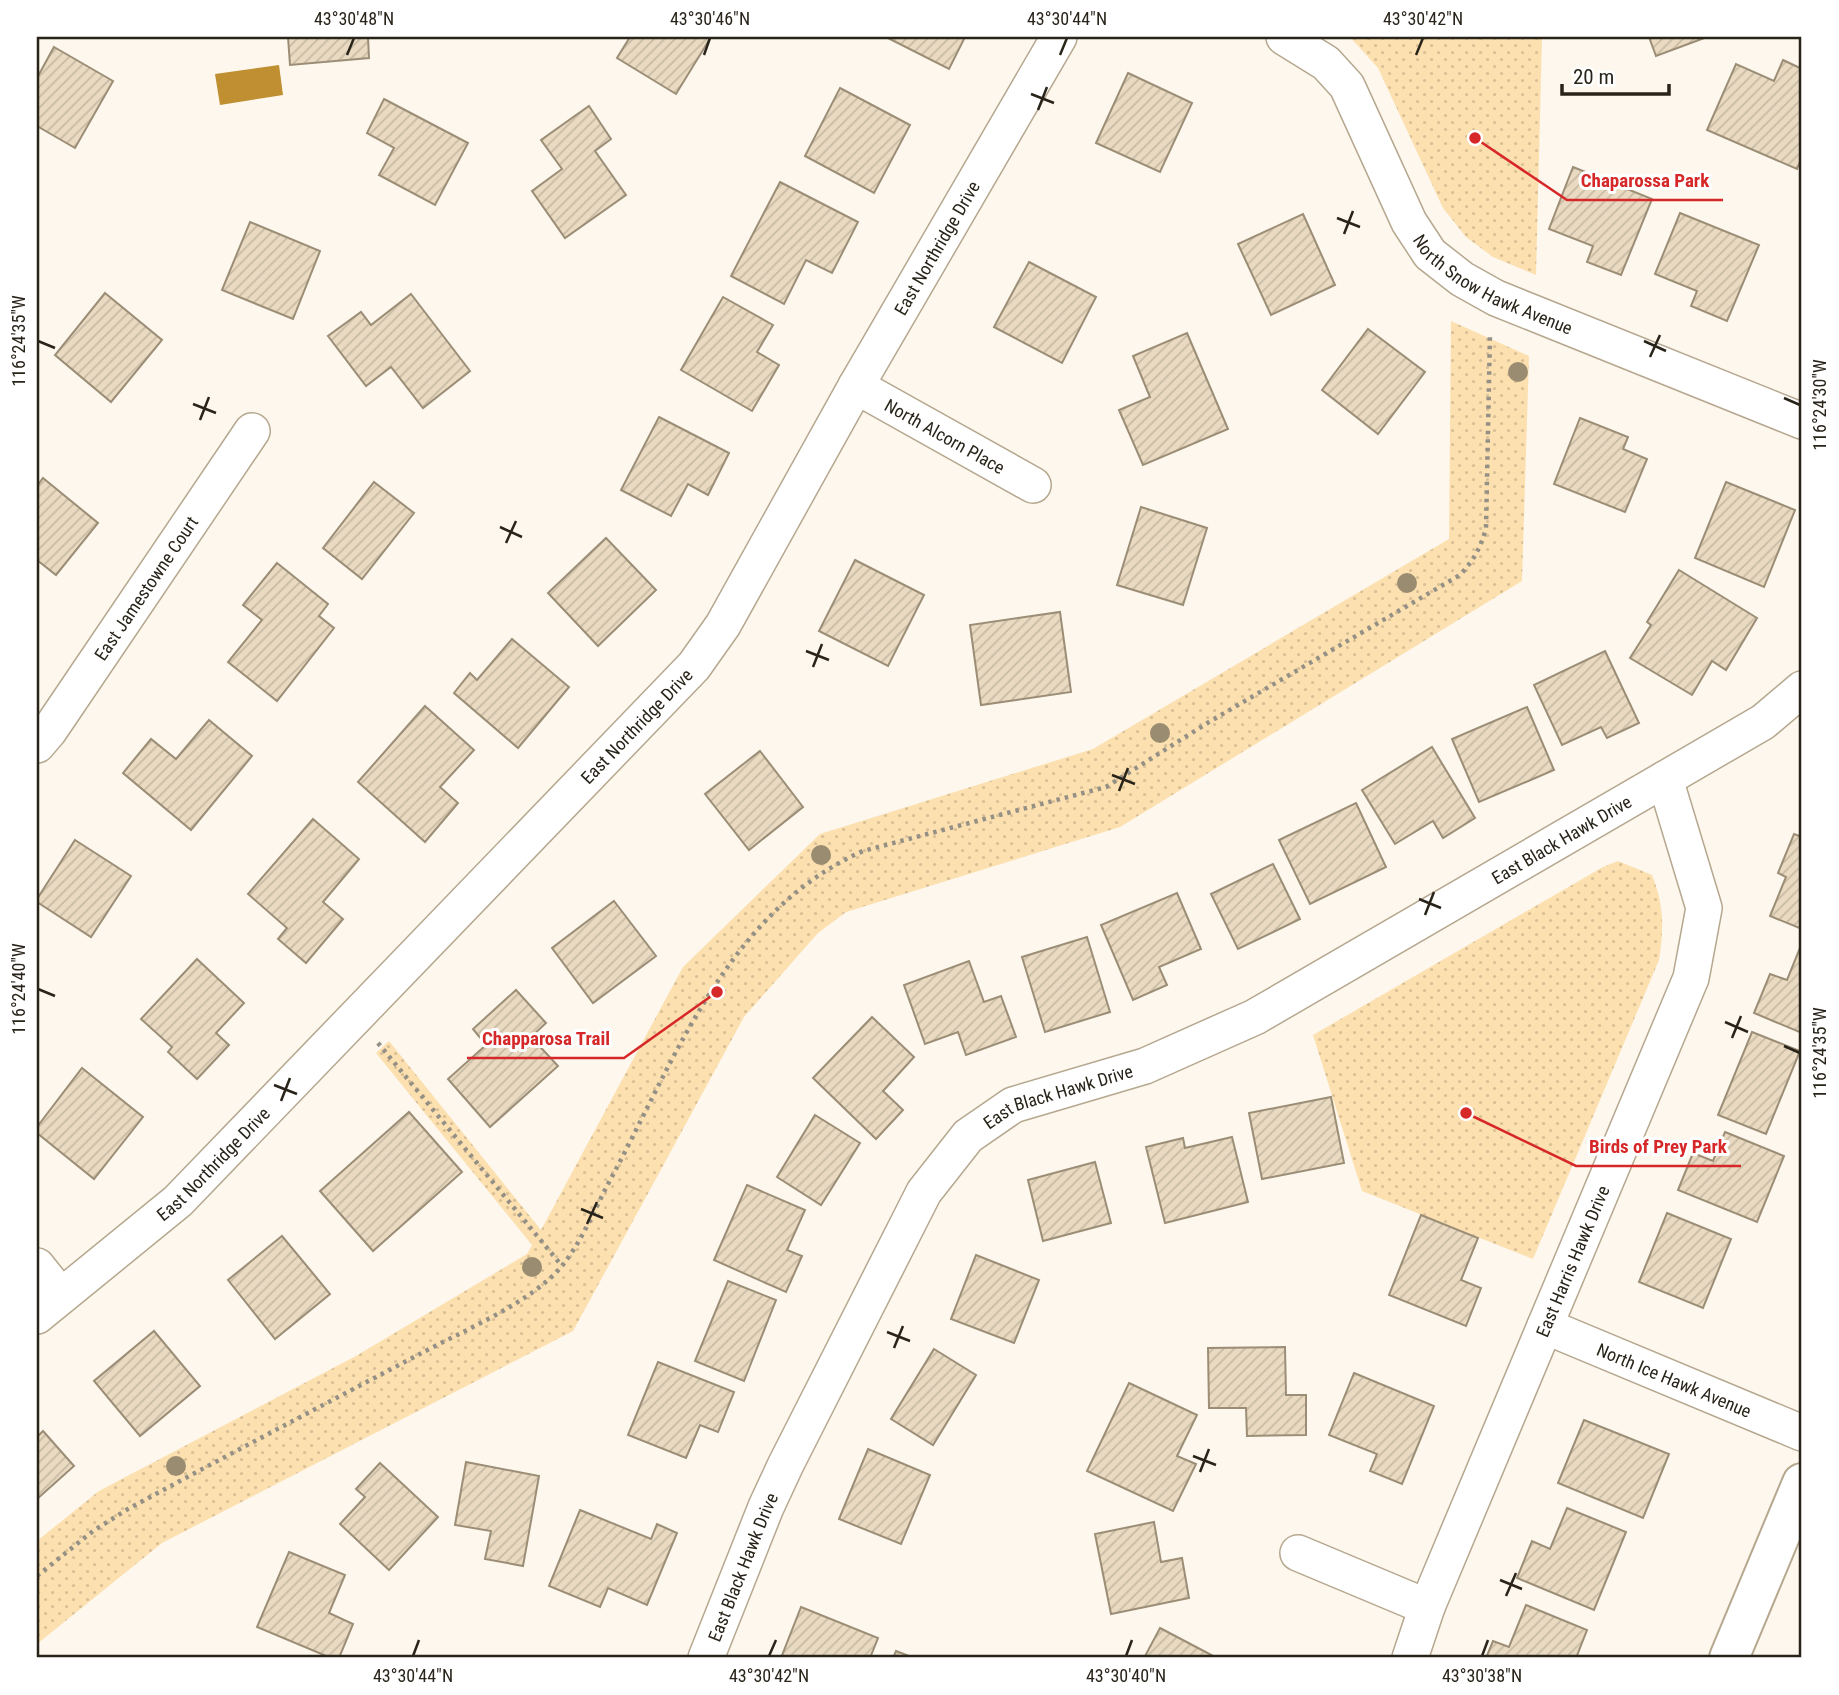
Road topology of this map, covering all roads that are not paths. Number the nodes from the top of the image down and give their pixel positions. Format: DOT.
graph roads {
  1 [pos="1059,37"];
  2 [pos="1284,37"];
  3 [pos="856,386"];
  4 [pos="1802,421"];
  5 [pos="252,431"];
  6 [pos="1033,485"];
  7 [pos="1802,689"];
  8 [pos="37,746"];
  9 [pos="1665,779"];
  10 [pos="37,1266"];
  11 [pos="48,1305"];
  12 [pos="1545,1326"];
  13 [pos="1802,1433"];
  14 [pos="1802,1483"];
  15 [pos="1298,1553"];
  16 [pos="1427,1606"];
  17 [pos="706,1658"];
  18 [pos="1410,1658"];
  19 [pos="1729,1658"];
  1 -- 3 [label="street, East Northridge Drive"];
  2 -- 4 [label="street, North Snow Hawk Avenue"];
  3 -- 6 [label="street, North Alcorn Place"];
  3 -- 11 [label="street, East Northridge Drive"];
  5 -- 8 [label="street, East Jamestowne Court"];
  7 -- 9 [label="street, East Black Hawk Drive"];
  9 -- 12 [label="street, East Harris Hawk Drive"];
  9 -- 17 [label="street, East Black Hawk Drive"];
  10 -- 11 [label="street"];
  12 -- 13 [label="street, North Ice Hawk Avenue"];
  12 -- 16 [label="street, East Harris Hawk Drive"];
  14 -- 19 [label="street"];
  15 -- 16 [label="street"];
  16 -- 18 [label="street, East Harris Hawk Drive"];
}
